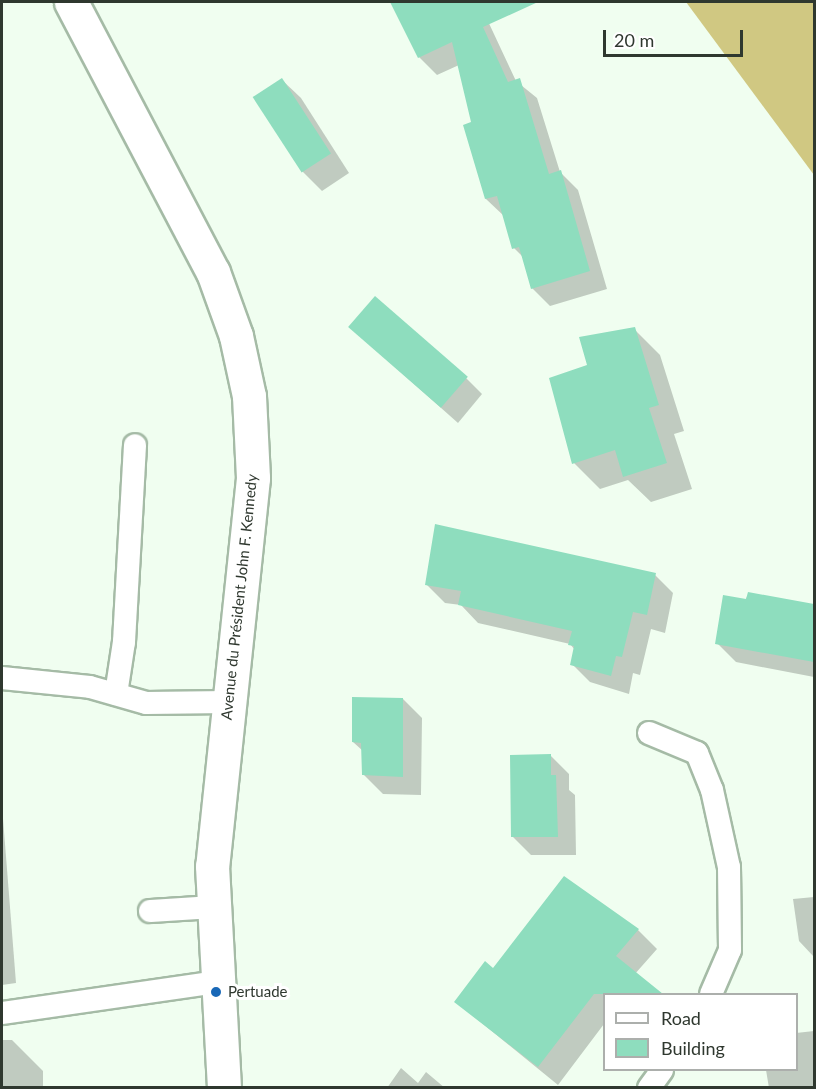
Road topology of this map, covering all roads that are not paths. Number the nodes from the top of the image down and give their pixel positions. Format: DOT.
graph roads {
  1 [pos="71,2"];
  2 [pos="135,445"];
  3 [pos="2,678"];
  4 [pos="116,694"];
  5 [pos="228,702"];
  6 [pos="649,733"];
  7 [pos="214,908"];
  8 [pos="150,911"];
  9 [pos="216,982"];
  10 [pos="711,993"];
  11 [pos="2,1012"];
  12 [pos="661,1071"];
  13 [pos="224,1088"];
  14 [pos="649,1088"];
  1 -- 5 [label="main road, Avenue du Président John F. Kennedy"];
  2 -- 4 [label="lane"];
  3 -- 4 [label="lane"];
  4 -- 5 [label="lane"];
  5 -- 7 [label="main road, Avenue du Président John F. Kennedy"];
  6 -- 10 [label="lane"];
  7 -- 8 [label="lane"];
  7 -- 9 [label="main road, Avenue du Président John F. Kennedy"];
  9 -- 11 [label="lane"];
  9 -- 13 [label="main road, Avenue du Président John F. Kennedy"];
  12 -- 14 [label="lane"];
}
